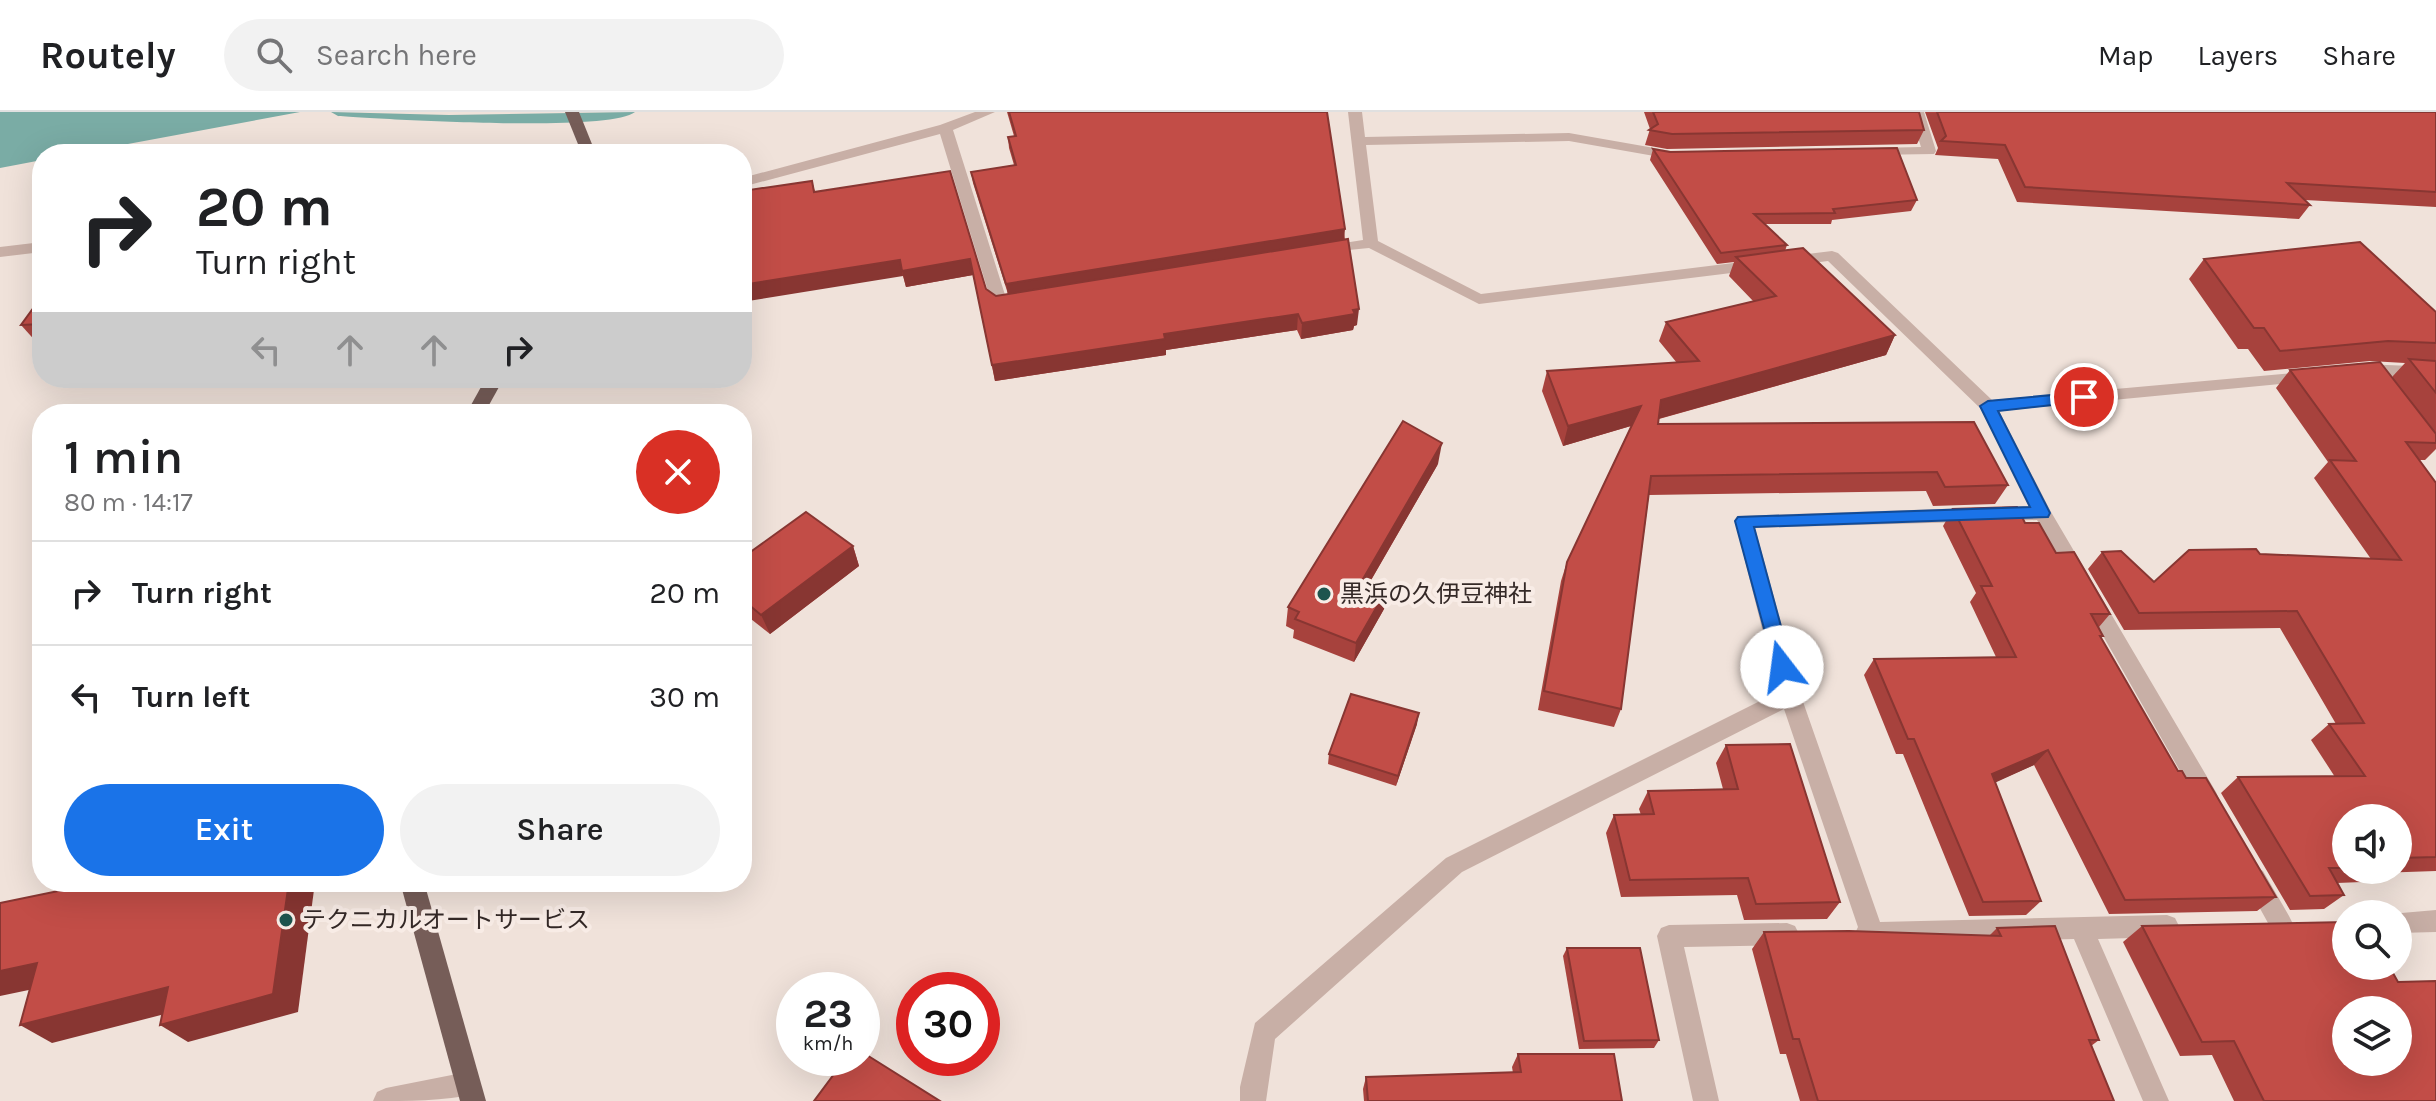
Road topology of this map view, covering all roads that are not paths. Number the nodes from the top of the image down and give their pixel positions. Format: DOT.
graph roads {
  1 [pos="572,112"];
  2 [pos="988,112"];
  3 [pos="1355,112"];
  4 [pos="1917,112"];
  5 [pos="945,128"];
  6 [pos="1358,141"];
  7 [pos="585,144"];
  8 [pos="1852,152"];
  9 [pos="1698,155"];
  10 [pos="752,180"];
  11 [pos="1371,243"];
  12 [pos="32,248"];
  13 [pos="0,252"];
  14 [pos="1309,253"];
  15 [pos="1031,299"];
  16 [pos="2370,370"];
  17 [pos="2436,373"];
  18 [pos="2389,394"];
  19 [pos="1988,406"];
  20 [pos="2042,513"];
  21 [pos="1790,696"];
  22 [pos="2217,815"];
  23 [pos="2241,856"];
  24 [pos="415,892"];
  25 [pos="2436,921"];
  26 [pos="2412,922"];
  27 [pos="2281,924"];
  28 [pos="2307,924"];
  29 [pos="2251,925"];
  30 [pos="2189,926"];
  31 [pos="2081,928"];
  32 [pos="1840,933"];
  33 [pos="1872,933"];
  34 [pos="1809,934"];
  35 [pos="470,1093"];
  36 [pos="386,1101"];
  37 [pos="1253,1101"];
  38 [pos="1706,1101"];
  39 [pos="2156,1101"];
  1 -- 7 [label="main road"];
  2 -- 5 [label="street"];
  3 -- 6 [label="street"];
  4 -- 8 [label="street"];
  5 -- 10 [label="street"];
  5 -- 15 [label="street"];
  6 -- 9 [label="street"];
  6 -- 11 [label="street"];
  11 -- 14 [label="street"];
  11 -- 19 [label="street"];
  12 -- 13 [label="street"];
  16 -- 17 [label="street"];
  16 -- 18 [label="street"];
  16 -- 19 [label="street"];
  19 -- 20 [label="street"];
  20 -- 21 [label="street"];
  20 -- 22 [label="street"];
  21 -- 33 [label="street"];
  21 -- 37 [label="street"];
  23 -- 27 [label="street"];
  24 -- 35 [label="main road"];
  25 -- 26 [label="street"];
  27 -- 28 [label="street"];
  27 -- 29 [label="street"];
  30 -- 31 [label="street"];
  31 -- 33 [label="street"];
  31 -- 39 [label="street"];
  32 -- 33 [label="street"];
  34 -- 38 [label="street"];
  35 -- 36 [label="street"];
}
